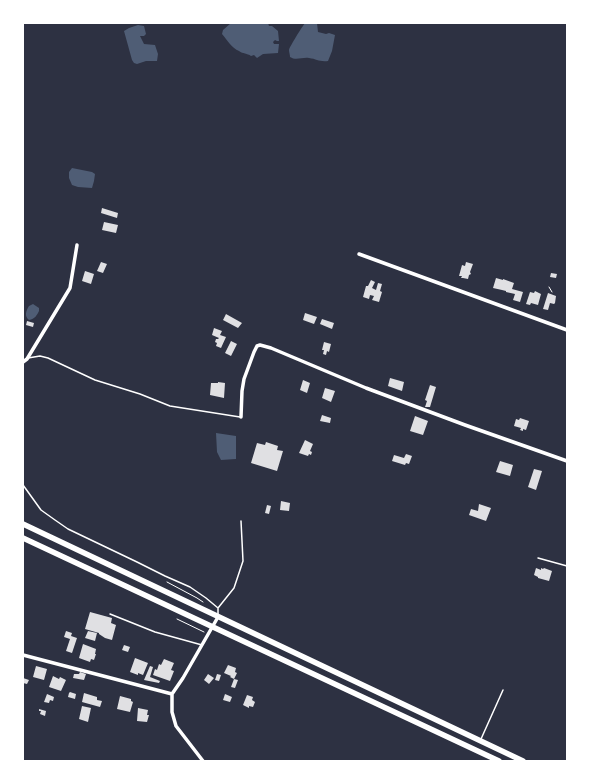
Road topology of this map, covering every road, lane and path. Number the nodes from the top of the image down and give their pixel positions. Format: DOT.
graph roads {
  1 [pos="77,245"];
  2 [pos="359,254"];
  3 [pos="549,287"];
  4 [pos="552,292"];
  5 [pos="567,330"];
  6 [pos="27,359"];
  7 [pos="23,362"];
  8 [pos="241,417"];
  9 [pos="567,461"];
  10 [pos="23,485"];
  11 [pos="241,521"];
  12 [pos="23,524"];
  13 [pos="23,538"];
  14 [pos="538,558"];
  15 [pos="567,566"];
  16 [pos="162,579"];
  17 [pos="206,604"];
  18 [pos="218,608"];
  19 [pos="110,614"];
  20 [pos="218,617"];
  21 [pos="177,619"];
  22 [pos="213,626"];
  23 [pos="208,634"];
  24 [pos="202,645"];
  25 [pos="23,655"];
  26 [pos="502,690"];
  27 [pos="172,694"];
  28 [pos="480,740"];
  29 [pos="203,761"];
  30 [pos="499,761"];
  31 [pos="523,761"];
  1 -- 6 [label="street"];
  2 -- 5 [label="street"];
  3 -- 4 [label="path"];
  6 -- 7 [label="street"];
  6 -- 8 [label="lane"];
  8 -- 9 [label="street"];
  10 -- 18 [label="lane"];
  11 -- 18 [label="lane"];
  12 -- 20 [label="main road"];
  13 -- 22 [label="main road"];
  14 -- 15 [label="lane"];
  16 -- 17 [label="path"];
  18 -- 20 [label="lane"];
  19 -- 24 [label="lane"];
  20 -- 22 [label="street"];
  20 -- 28 [label="main road"];
  21 -- 23 [label="path"];
  22 -- 23 [label="street"];
  22 -- 30 [label="main road"];
  23 -- 24 [label="street"];
  24 -- 27 [label="street"];
  25 -- 27 [label="street"];
  26 -- 28 [label="lane"];
  27 -- 29 [label="street"];
  28 -- 31 [label="main road"];
}
